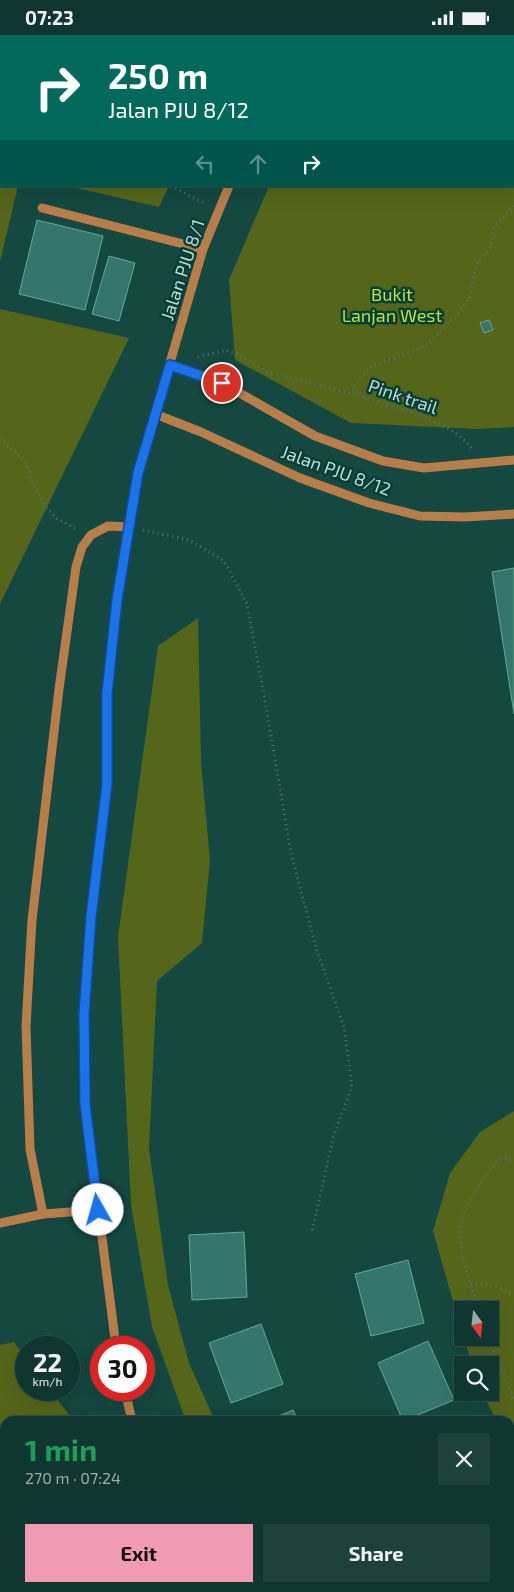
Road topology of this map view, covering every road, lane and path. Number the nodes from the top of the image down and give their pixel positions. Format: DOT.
graph roads {
  1 [pos="173,187"];
  2 [pos="229,187"];
  3 [pos="514,206"];
  4 [pos="42,208"];
  5 [pos="220,211"];
  6 [pos="203,249"];
  7 [pos="170,365"];
  8 [pos="353,395"];
  9 [pos="155,413"];
  10 [pos="0,438"];
  11 [pos="514,460"];
  12 [pos="481,464"];
  13 [pos="514,514"];
  14 [pos="129,527"];
  15 [pos="91,535"];
  16 [pos="514,1162"];
  17 [pos="98,1210"];
  18 [pos="44,1214"];
  19 [pos="0,1223"];
  20 [pos="312,1231"];
  21 [pos="471,1285"];
  22 [pos="514,1295"];
  23 [pos="476,1301"];
  24 [pos="115,1336"];
  25 [pos="492,1346"];
  26 [pos="127,1401"];
  27 [pos="514,1401"];
  28 [pos="131,1416"];
  1 -- 5 [label="path"];
  2 -- 5 [label="street, Jalan PJU 8/1"];
  3 -- 8 [label="path, Pink trail"];
  4 -- 6 [label="street"];
  5 -- 6 [label="street, Jalan PJU 8/1"];
  6 -- 7 [label="street, Jalan PJU 8/1"];
  7 -- 8 [label="path"];
  7 -- 9 [label="street, Jalan PJU 8/1"];
  7 -- 12 [label="street, Jalan PJU 8/12"];
  8 -- 12 [label="path, Pink trail"];
  9 -- 13 [label="street, Jalan PJU 8/12"];
  9 -- 14 [label="street, Jalan PJU 8/1"];
  10 -- 15 [label="path"];
  11 -- 12 [label="street, Jalan PJU 8/12"];
  14 -- 15 [label="street"];
  14 -- 17 [label="street, Jalan PJU 8/1"];
  14 -- 20 [label="path"];
  15 -- 18 [label="street"];
  16 -- 21 [label="path"];
  17 -- 18 [label="street"];
  17 -- 24 [label="street, Jalan PJU 8/1"];
  18 -- 19 [label="street"];
  21 -- 22 [label="path"];
  21 -- 23 [label="path"];
  25 -- 27 [label="path"];
  26 -- 28 [label="street"];
}
